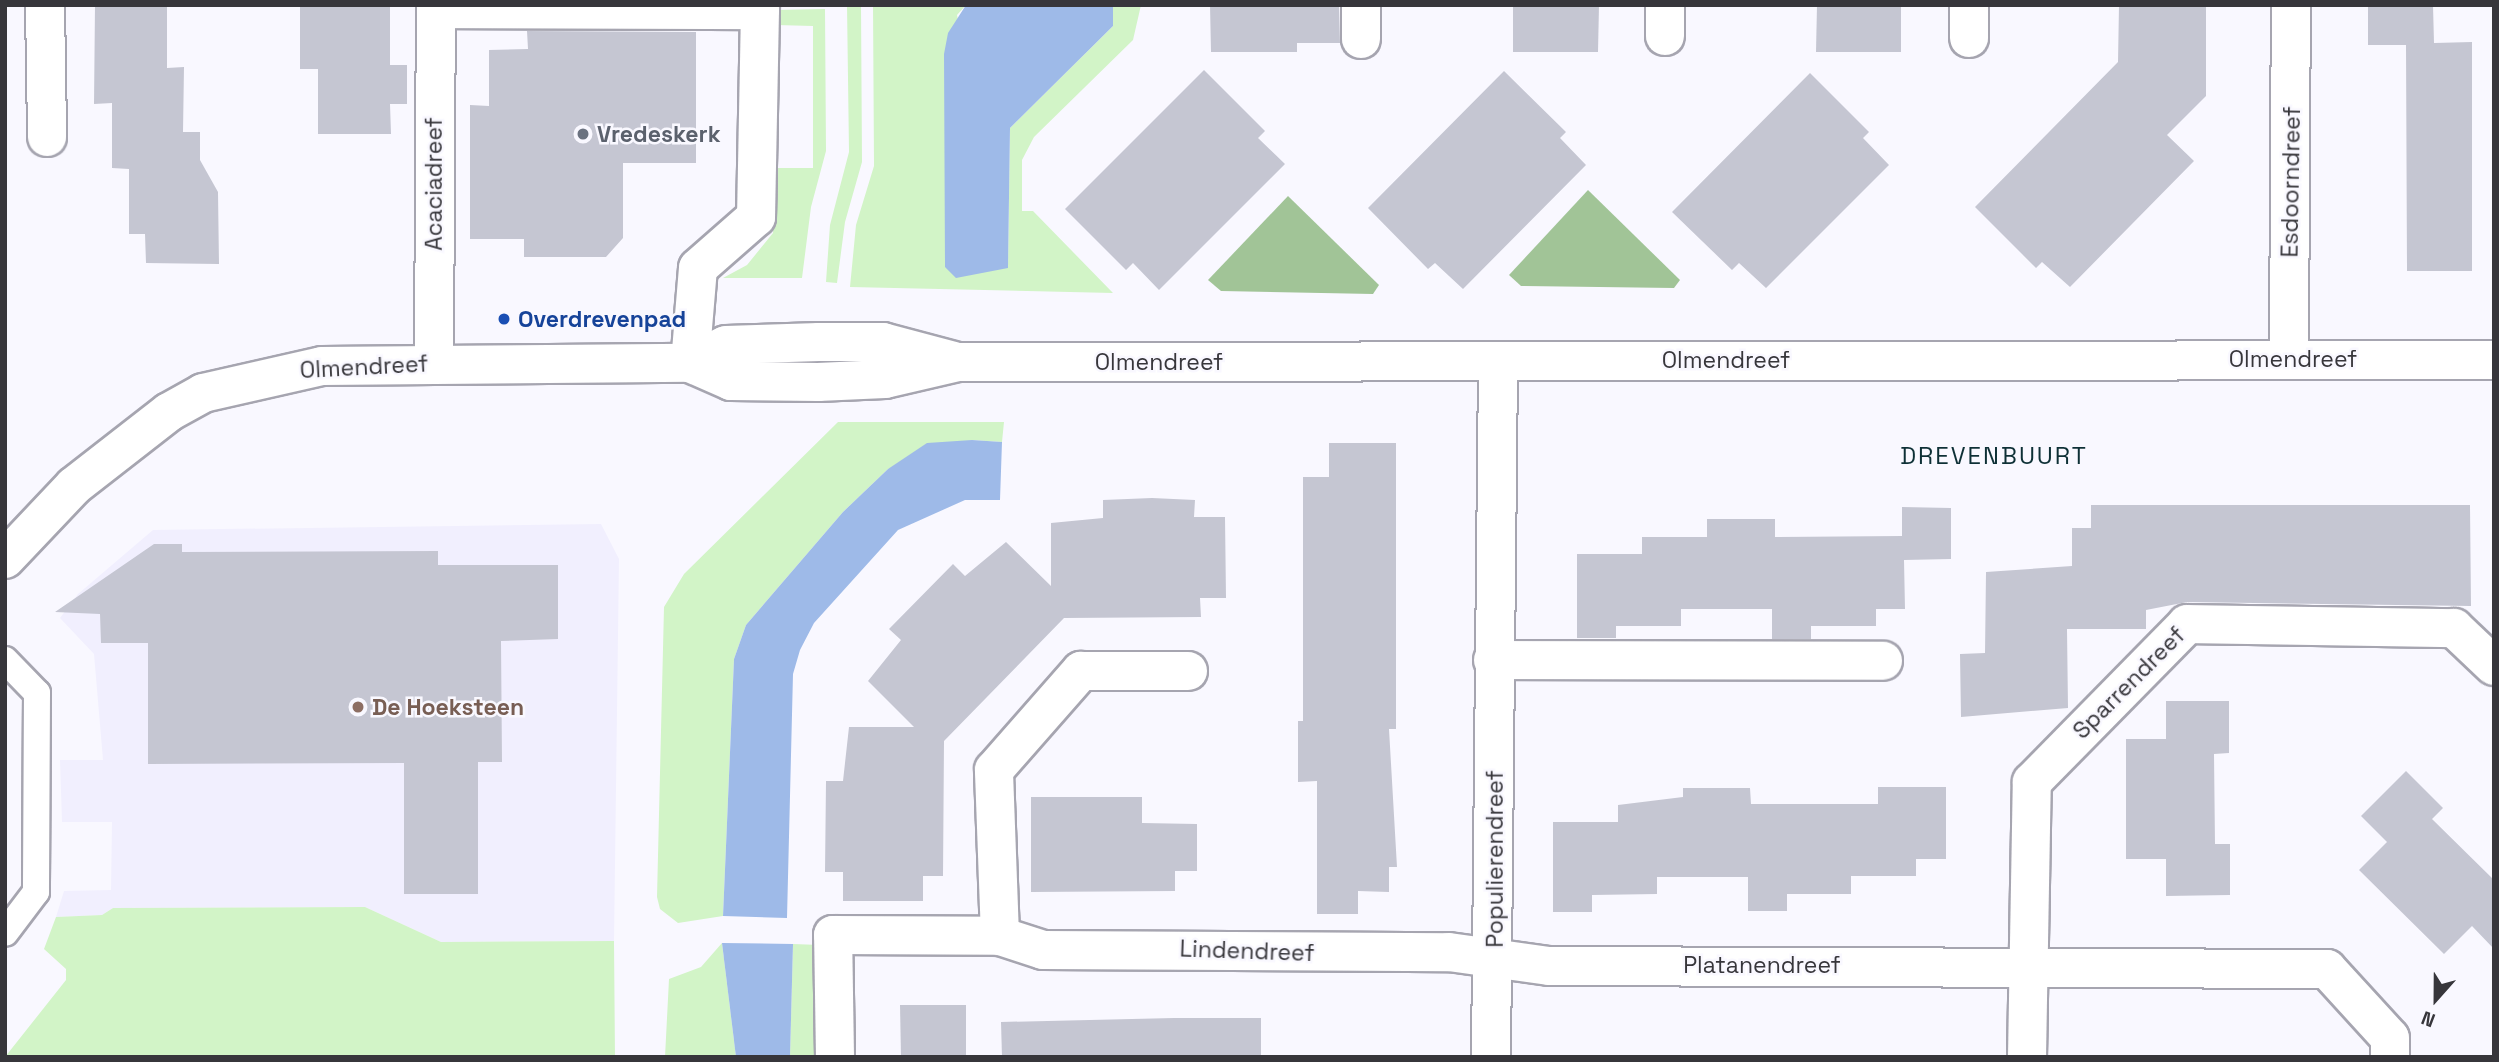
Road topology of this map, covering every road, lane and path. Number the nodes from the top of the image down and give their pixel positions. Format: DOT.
graph roads {
  1 [pos="45,5"];
  2 [pos="2291,5"];
  3 [pos="436,7"];
  4 [pos="47,137"];
  5 [pos="2289,358"];
  6 [pos="2494,360"];
  7 [pos="1498,361"];
  8 [pos="434,363"];
  9 [pos="690,363"];
  10 [pos="8,553"];
  11 [pos="5,660"];
  12 [pos="1493,660"];
  13 [pos="1883,661"];
  14 [pos="2494,666"];
  15 [pos="1188,671"];
  16 [pos="5,933"];
  17 [pos="1000,936"];
  18 [pos="1496,960"];
  19 [pos="2029,965"];
  20 [pos="835,1057"];
  21 [pos="1491,1057"];
  22 [pos="2027,1057"];
  23 [pos="2390,1057"];
  1 -- 4 [label="street"];
  2 -- 5 [label="street, Esdoorndreef"];
  3 -- 8 [label="street, Acaciadreef"];
  3 -- 9 [label="street"];
  5 -- 6 [label="street, Olmendreef"];
  5 -- 7 [label="street, Olmendreef"];
  7 -- 9 [label="street, Olmendreef"];
  7 -- 12 [label="street, Populierendreef"];
  8 -- 9 [label="street, Olmendreef"];
  8 -- 10 [label="street, Olmendreef"];
  11 -- 16 [label="lane"];
  12 -- 13 [label="street"];
  12 -- 18 [label="street, Populierendreef"];
  14 -- 19 [label="street, Sparrendreef"];
  15 -- 17 [label="street"];
  17 -- 18 [label="street, Lindendreef"];
  17 -- 20 [label="street, Lindendreef"];
  18 -- 19 [label="street, Platanendreef"];
  18 -- 21 [label="street, Populierendreef"];
  19 -- 22 [label="street"];
  19 -- 23 [label="street, Platanendreef"];
}
